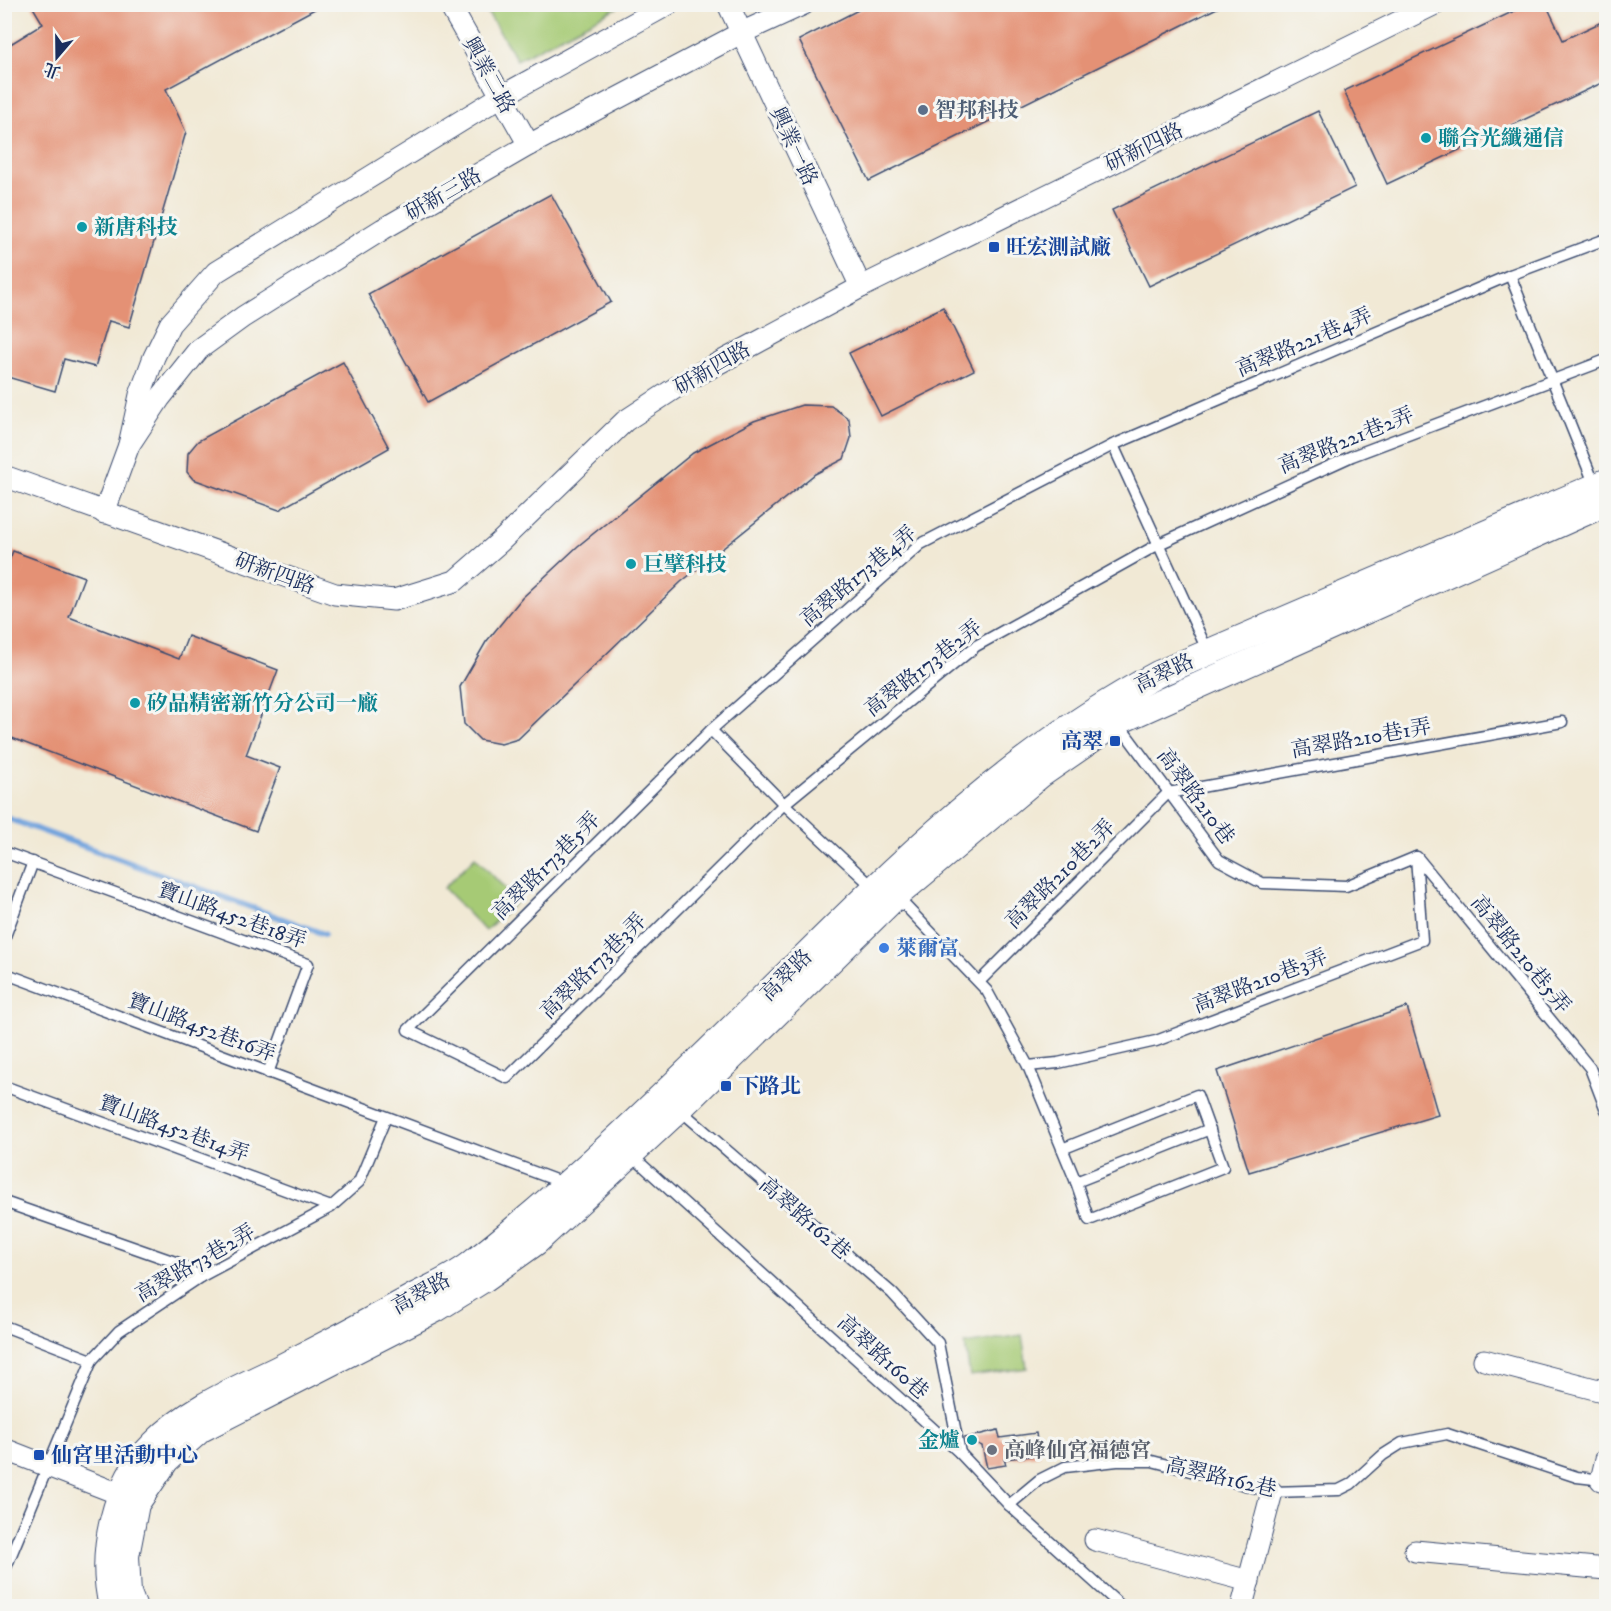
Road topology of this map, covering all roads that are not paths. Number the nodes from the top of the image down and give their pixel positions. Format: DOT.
graph roads {
  1 [pos="449,4"];
  2 [pos="669,4"];
  3 [pos="728,4"];
  4 [pos="804,4"];
  5 [pos="1432,5"];
  6 [pos="741,33"];
  7 [pos="500,97"];
  8 [pos="529,145"];
  9 [pos="1606,239"];
  10 [pos="1510,275"];
  11 [pos="861,287"];
  12 [pos="1606,360"];
  13 [pos="1552,381"];
  14 [pos="129,445"];
  15 [pos="1113,445"];
  16 [pos="4,476"];
  17 [pos="1602,494"];
  18 [pos="104,513"];
  19 [pos="1160,544"];
  20 [pos="1213,663"];
  21 [pos="1112,711"];
  22 [pos="1562,722"];
  23 [pos="711,730"];
  24 [pos="1168,793"];
  25 [pos="784,804"];
  26 [pos="4,852"];
  27 [pos="1416,857"];
  28 [pos="33,862"];
  29 [pos="885,892"];
  30 [pos="4,939"];
  31 [pos="4,973"];
  32 [pos="978,982"];
  33 [pos="408,1030"];
  34 [pos="1028,1066"];
  35 [pos="268,1073"];
  36 [pos="4,1086"];
  37 [pos="671,1102"];
  38 [pos="1606,1110"];
  39 [pos="386,1117"];
  40 [pos="1210,1128"];
  41 [pos="622,1148"];
  42 [pos="1062,1149"];
  43 [pos="1076,1182"];
  44 [pos="578,1189"];
  45 [pos="4,1202"];
  46 [pos="331,1207"];
  47 [pos="200,1277"];
  48 [pos="4,1326"];
  49 [pos="92,1360"];
  50 [pos="1484,1360"];
  51 [pos="1606,1392"];
  52 [pos="4,1449"];
  53 [pos="960,1453"];
  54 [pos="1606,1459"];
  55 [pos="48,1465"];
  56 [pos="1604,1480"];
  57 [pos="1272,1492"];
  58 [pos="129,1500"];
  59 [pos="1009,1505"];
  60 [pos="1095,1540"];
  61 [pos="1415,1551"];
  62 [pos="1606,1569"];
  63 [pos="4,1572"];
  64 [pos="1249,1581"];
  65 [pos="112,1606"];
  66 [pos="133,1606"];
  67 [pos="1121,1606"];
  68 [pos="1242,1606"];
  1 -- 7 [label="street, 興業二路"];
  2 -- 7 [label="street, 研新三路"];
  3 -- 6 [label="street, 興業一路"];
  4 -- 6 [label="street, 研新三路"];
  5 -- 11 [label="street, 研新四路"];
  6 -- 8 [label="street, 研新三路"];
  6 -- 11 [label="street, 興業一路"];
  7 -- 8 [label="street, 興業二路"];
  7 -- 14 [label="street, 研新三路"];
  8 -- 14 [label="street, 研新三路"];
  9 -- 10 [label="lane, 高翠路221巷4弄"];
  10 -- 13 [label="lane"];
  10 -- 15 [label="lane, 高翠路221巷4弄"];
  11 -- 18 [label="street, 研新四路"];
  12 -- 13 [label="lane, 高翠路221巷2弄"];
  13 -- 17 [label="lane"];
  13 -- 19 [label="lane, 高翠路221巷2弄"];
  14 -- 18 [label="street, 研新三路"];
  15 -- 19 [label="lane"];
  15 -- 23 [label="lane, 高翠路173巷4弄"];
  16 -- 18 [label="street, 研新四路"];
  17 -- 20 [label="street, 高翠路"];
  19 -- 20 [label="lane"];
  19 -- 25 [label="lane, 高翠路173巷2弄"];
  20 -- 21 [label="street, 高翠路"];
  21 -- 24 [label="lane, 高翠路210巷"];
  21 -- 29 [label="street, 高翠路"];
  22 -- 24 [label="lane, 高翠路210巷1弄"];
  23 -- 25 [label="lane"];
  23 -- 33 [label="lane, 高翠路173巷5弄"];
  24 -- 27 [label="lane, 高翠路210巷"];
  24 -- 32 [label="lane, 高翠路210巷2弄"];
  25 -- 29 [label="lane"];
  25 -- 33 [label="lane, 高翠路173巷3弄"];
  26 -- 28 [label="lane"];
  27 -- 34 [label="lane, 高翠路210巷3弄"];
  27 -- 38 [label="lane, 高翠路210巷5弄"];
  28 -- 30 [label="lane"];
  28 -- 35 [label="lane, 寶山路452巷18弄"];
  29 -- 32 [label="lane"];
  29 -- 37 [label="street, 高翠路"];
  31 -- 35 [label="lane, 寶山路452巷16弄"];
  32 -- 34 [label="lane"];
  34 -- 42 [label="lane"];
  35 -- 39 [label="lane, 寶山路452巷16弄"];
  36 -- 46 [label="lane, 寶山路452巷14弄"];
  37 -- 41 [label="street, 高翠路"];
  37 -- 53 [label="lane, 高翠路162巷"];
  39 -- 44 [label="lane, 寶山路452巷16弄"];
  39 -- 46 [label="lane, 高翠路73巷2弄"];
  40 -- 42 [label="lane"];
  40 -- 43 [label="lane"];
  40 -- 43 [label="lane"];
  41 -- 44 [label="street, 高翠路"];
  41 -- 53 [label="lane, 高翠路160巷"];
  42 -- 43 [label="lane"];
  44 -- 58 [label="street, 高翠路"];
  45 -- 47 [label="lane"];
  46 -- 47 [label="lane, 高翠路73巷2弄"];
  47 -- 49 [label="lane, 高翠路73巷2弄"];
  48 -- 49 [label="lane"];
  49 -- 55 [label="lane, 高翠路73巷2弄"];
  50 -- 51 [label="street"];
  52 -- 55 [label="street"];
  53 -- 59 [label="lane, 高翠路160巷"];
  54 -- 56 [label="street, 高翠路162巷"];
  55 -- 58 [label="street"];
  55 -- 63 [label="lane, 高翠路73巷2弄"];
  56 -- 57 [label="lane, 高翠路162巷"];
  57 -- 59 [label="lane, 高翠路162巷"];
  57 -- 64 [label="street"];
  58 -- 65 [label="street, 高翠路"];
  58 -- 66 [label="street, 高翠路"];
  59 -- 67 [label="lane, 高翠路160巷"];
  60 -- 64 [label="street"];
  61 -- 62 [label="street"];
  64 -- 68 [label="street"];
}
